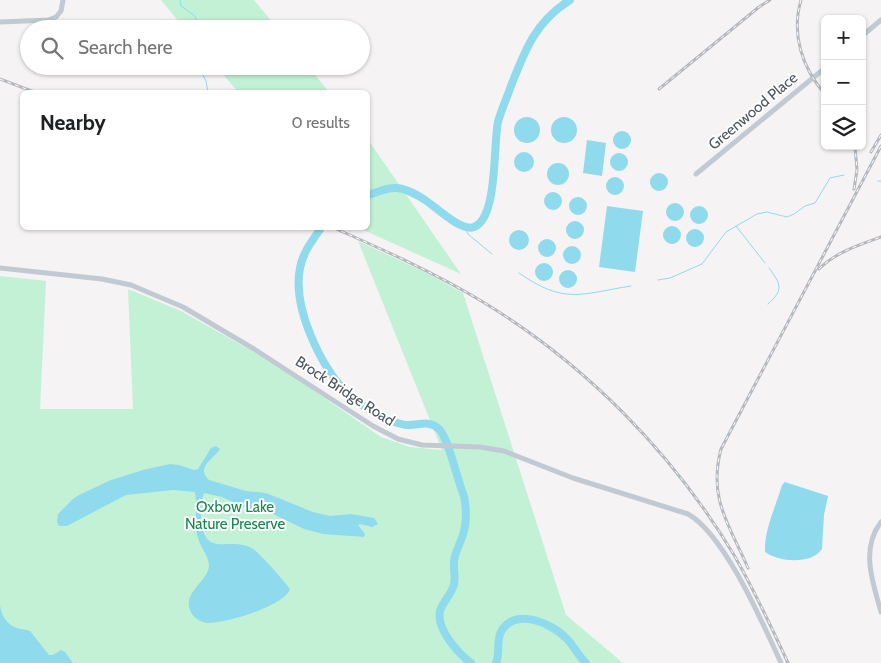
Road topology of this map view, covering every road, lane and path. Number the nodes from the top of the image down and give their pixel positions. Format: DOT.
graph roads {
  1 [pos="63,0"];
  2 [pos="48,20"];
  3 [pos="881,20"];
  4 [pos="20,21"];
  5 [pos="0,22"];
  6 [pos="866,33"];
  7 [pos="821,71"];
  8 [pos="696,174"];
  9 [pos="0,268"];
  10 [pos="881,522"];
  11 [pos="881,612"];
  12 [pos="781,663"];
  1 -- 2 [label="street"];
  3 -- 6 [label="street"];
  4 -- 5 [label="street"];
  7 -- 8 [label="street, Greenwood Place"];
  9 -- 12 [label="street, Brock Bridge Road"];
  10 -- 11 [label="street"];
}
